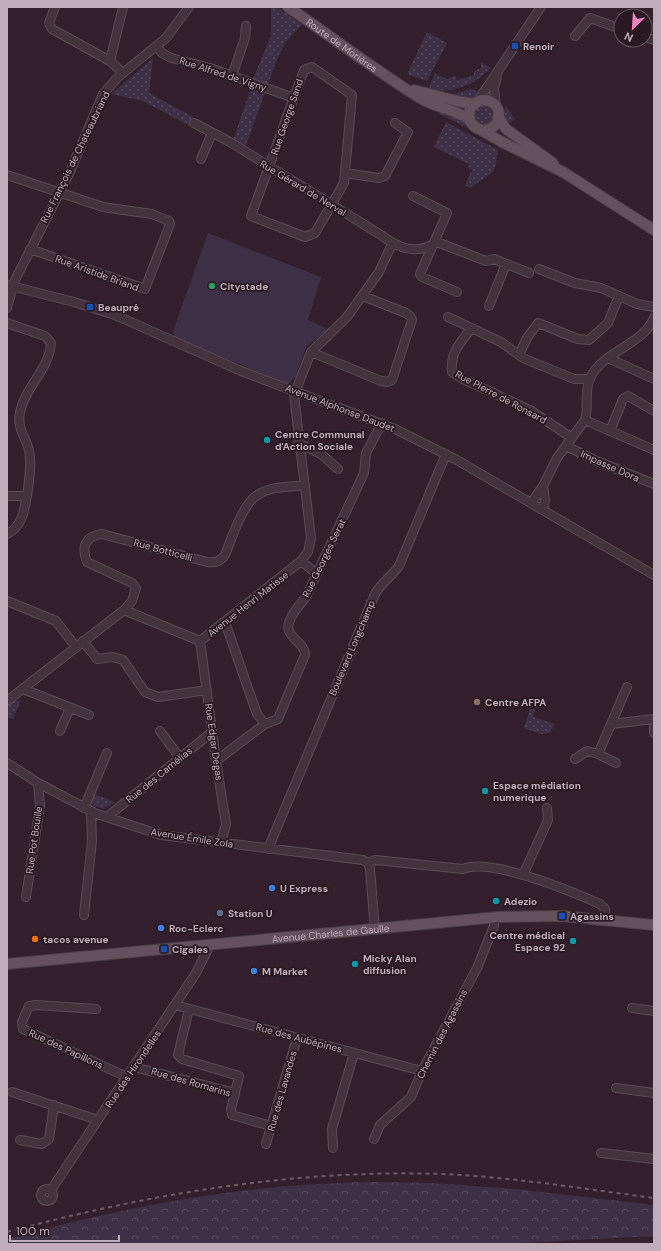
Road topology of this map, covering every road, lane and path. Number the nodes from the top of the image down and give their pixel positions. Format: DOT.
graph roads {
  1 [pos="55,7"];
  2 [pos="123,7"];
  3 [pos="189,7"];
  4 [pos="288,7"];
  5 [pos="539,9"];
  6 [pos="246,26"];
  7 [pos="613,26"];
  8 [pos="575,36"];
  9 [pos="156,46"];
  10 [pos="110,61"];
  11 [pos="499,70"];
  12 [pos="124,72"];
  13 [pos="232,76"];
  14 [pos="397,82"];
  15 [pos="294,98"];
  16 [pos="476,103"];
  17 [pos="497,112"];
  18 [pos="470,120"];
  19 [pos="194,123"];
  20 [pos="396,123"];
  21 [pos="481,130"];
  22 [pos="212,133"];
  23 [pos="201,159"];
  24 [pos="269,168"];
  25 [pos="563,172"];
  26 [pos="345,173"];
  27 [pos="7,175"];
  28 [pos="60,192"];
  29 [pos="413,196"];
  30 [pos="331,205"];
  31 [pos="654,230"];
  32 [pos="392,244"];
  33 [pos="432,246"];
  34 [pos="30,249"];
  35 [pos="506,264"];
  36 [pos="539,268"];
  37 [pos="529,273"];
  38 [pos="10,285"];
  39 [pos="457,292"];
  40 [pos="363,296"];
  41 [pos="619,296"];
  42 [pos="490,306"];
  43 [pos="654,307"];
  44 [pos="7,308"];
  45 [pos="448,317"];
  46 [pos="654,318"];
  47 [pos="7,323"];
  48 [pos="472,328"];
  49 [pos="311,352"];
  50 [pos="519,355"];
  51 [pos="608,358"];
  52 [pos="590,379"];
  53 [pos="654,379"];
  54 [pos="295,391"];
  55 [pos="654,411"];
  56 [pos="585,420"];
  57 [pos="382,423"];
  58 [pos="610,431"];
  59 [pos="572,438"];
  60 [pos="298,443"];
  61 [pos="566,446"];
  62 [pos="654,450"];
  63 [pos="446,454"];
  64 [pos="338,469"];
  65 [pos="654,484"];
  66 [pos="305,485"];
  67 [pos="543,486"];
  68 [pos="7,496"];
  69 [pos="26,496"];
  70 [pos="531,503"];
  71 [pos="543,510"];
  72 [pos="7,534"];
  73 [pos="301,561"];
  74 [pos="318,574"];
  75 [pos="654,575"];
  76 [pos="7,601"];
  77 [pos="124,610"];
  78 [pos="225,622"];
  79 [pos="83,641"];
  80 [pos="200,641"];
  81 [pos="76,647"];
  82 [pos="627,687"];
  83 [pos="23,689"];
  84 [pos="206,690"];
  85 [pos="7,701"];
  86 [pos="70,708"];
  87 [pos="90,715"];
  88 [pos="654,719"];
  89 [pos="265,724"];
  90 [pos="611,724"];
  91 [pos="654,727"];
  92 [pos="60,731"];
  93 [pos="160,731"];
  94 [pos="212,732"];
  95 [pos="654,733"];
  96 [pos="107,753"];
  97 [pos="598,754"];
  98 [pos="180,758"];
  99 [pos="575,759"];
  100 [pos="216,761"];
  101 [pos="7,763"];
  102 [pos="616,763"];
  103 [pos="38,783"];
  104 [pos="547,808"];
  105 [pos="88,809"];
  106 [pos="107,817"];
  107 [pos="221,843"];
  108 [pos="268,849"];
  109 [pos="368,863"];
  110 [pos="523,875"];
  111 [pos="26,897"];
  112 [pos="84,915"];
  113 [pos="494,918"];
  114 [pos="606,919"];
  115 [pos="654,925"];
  116 [pos="375,930"];
  117 [pos="210,945"];
  118 [pos="7,964"];
  119 [pos="175,1005"];
  120 [pos="632,1008"];
  121 [pos="96,1009"];
  122 [pos="189,1009"];
  123 [pos="654,1010"];
  124 [pos="297,1038"];
  125 [pos="354,1053"];
  126 [pos="134,1067"];
  127 [pos="422,1071"];
  128 [pos="127,1077"];
  129 [pos="616,1088"];
  130 [pos="12,1092"];
  131 [pos="235,1093"];
  132 [pos="654,1093"];
  133 [pos="54,1105"];
  134 [pos="98,1120"];
  135 [pos="271,1126"];
  136 [pos="374,1139"];
  137 [pos="20,1140"];
  138 [pos="266,1144"];
  139 [pos="333,1148"];
  140 [pos="601,1153"];
  141 [pos="654,1158"];
  142 [pos="52,1190"];
  1 -- 10 [label="street"];
  2 -- 10 [label="street"];
  3 -- 9 [label="street, Rue François de Chateaubriand"];
  4 -- 14 [label="main road, Route de Morières"];
  5 -- 11 [label="street"];
  6 -- 13 [label="street"];
  7 -- 8 [label="street"];
  9 -- 12 [label="street, Rue François de Chateaubriand"];
  9 -- 13 [label="street, Rue Alfred de Vigny"];
  10 -- 12 [label="street"];
  11 -- 16 [label="street"];
  11 -- 17 [label="street"];
  12 -- 28 [label="street, Rue François de Chateaubriand"];
  13 -- 15 [label="street, Rue Alfred de Vigny"];
  14 -- 16 [label="main road, Route de Morières"];
  14 -- 18 [label="main road, Route de Morières"];
  15 -- 24 [label="street, Rue George Sand"];
  15 -- 26 [label="street, Rue George Sand"];
  16 -- 17 [label="main road"];
  16 -- 18 [label="main road"];
  17 -- 21 [label="main road"];
  17 -- 25 [label="main road"];
  18 -- 21 [label="main road"];
  19 -- 22 [label="street, Rue Gérard de Nerval"];
  20 -- 26 [label="street"];
  21 -- 25 [label="main road"];
  22 -- 23 [label="street"];
  22 -- 24 [label="street, Rue Gérard de Nerval"];
  24 -- 30 [label="street, Rue Gérard de Nerval"];
  24 -- 30 [label="street, Rue George Sand"];
  25 -- 31 [label="main road"];
  26 -- 30 [label="street, Rue George Sand"];
  27 -- 28 [label="street"];
  28 -- 34 [label="street, Rue François de Chateaubriand"];
  28 -- 34 [label="street, Rue Aristide Briand"];
  29 -- 33 [label="street"];
  30 -- 32 [label="street, Rue Gérard de Nerval"];
  32 -- 33 [label="street"];
  32 -- 40 [label="street"];
  33 -- 35 [label="street"];
  33 -- 39 [label="street"];
  34 -- 38 [label="street, Rue François de Chateaubriand"];
  35 -- 37 [label="street"];
  35 -- 42 [label="street"];
  36 -- 41 [label="street"];
  38 -- 44 [label="street, Rue François de Chateaubriand"];
  38 -- 54 [label="street, Avenue Alphonse Daudet"];
  40 -- 49 [label="street"];
  40 -- 49 [label="street"];
  41 -- 43 [label="street"];
  41 -- 50 [label="street"];
  45 -- 48 [label="street"];
  46 -- 51 [label="street"];
  47 -- 69 [label="street"];
  48 -- 50 [label="street"];
  48 -- 59 [label="street, Rue Pierre de Ronsard"];
  49 -- 54 [label="street"];
  50 -- 52 [label="street"];
  51 -- 52 [label="street"];
  51 -- 53 [label="street"];
  52 -- 56 [label="street"];
  54 -- 57 [label="street, Avenue Alphonse Daudet"];
  54 -- 60 [label="street, Avenue Henri Matisse"];
  55 -- 58 [label="street"];
  56 -- 58 [label="street"];
  56 -- 59 [label="street"];
  57 -- 63 [label="street, Avenue Alphonse Daudet"];
  57 -- 74 [label="street, Rue Georges Serat"];
  58 -- 62 [label="street"];
  59 -- 61 [label="street"];
  60 -- 64 [label="street"];
  60 -- 66 [label="street, Avenue Henri Matisse"];
  61 -- 65 [label="street, Impasse Dora"];
  61 -- 67 [label="street"];
  63 -- 70 [label="street, Avenue Alphonse Daudet"];
  63 -- 108 [label="street, Boulevard Longchamp"];
  66 -- 73 [label="street, Avenue Henri Matisse"];
  66 -- 77 [label="street, Rue Botticelli"];
  67 -- 70 [label="street"];
  67 -- 71 [label="street"];
  68 -- 69 [label="street"];
  69 -- 72 [label="street"];
  70 -- 71 [label="street, Avenue Alphonse Daudet"];
  71 -- 75 [label="street, Avenue Alphonse Daudet"];
  73 -- 74 [label="street"];
  73 -- 78 [label="street, Avenue Henri Matisse"];
  74 -- 89 [label="street, Rue Georges Serat"];
  76 -- 81 [label="street"];
  77 -- 79 [label="street"];
  77 -- 80 [label="street, Avenue Henri Matisse"];
  78 -- 80 [label="street, Avenue Henri Matisse"];
  78 -- 89 [label="street"];
  79 -- 81 [label="street"];
  79 -- 84 [label="street"];
  80 -- 84 [label="street, Rue Edgar Degas"];
  81 -- 83 [label="street"];
  82 -- 90 [label="street"];
  83 -- 85 [label="street"];
  83 -- 86 [label="street"];
  84 -- 94 [label="street, Rue Edgar Degas"];
  86 -- 87 [label="street"];
  86 -- 92 [label="street"];
  88 -- 90 [label="street"];
  89 -- 100 [label="street"];
  90 -- 97 [label="street"];
  91 -- 95 [label="street"];
  93 -- 98 [label="street"];
  94 -- 98 [label="street, Rue des Camélias"];
  94 -- 100 [label="street, Rue Edgar Degas"];
  96 -- 105 [label="street"];
  97 -- 99 [label="street"];
  97 -- 102 [label="street"];
  98 -- 106 [label="street, Rue des Camélias"];
  100 -- 107 [label="street, Rue Edgar Degas"];
  101 -- 103 [label="street, Avenue Émile Zola"];
  103 -- 105 [label="street, Avenue Émile Zola"];
  103 -- 111 [label="street, Rue Pot Bouille"];
  104 -- 110 [label="street"];
  105 -- 106 [label="street, Avenue Émile Zola"];
  105 -- 112 [label="street"];
  106 -- 107 [label="street, Avenue Émile Zola"];
  107 -- 108 [label="street, Avenue Émile Zola"];
  108 -- 109 [label="street, Avenue Émile Zola"];
  109 -- 110 [label="street, Avenue Émile Zola"];
  109 -- 116 [label="street"];
  110 -- 114 [label="street, Avenue Émile Zola"];
  113 -- 114 [label="main road, Avenue Charles de Gaulle"];
  113 -- 116 [label="main road, Avenue Charles de Gaulle"];
  113 -- 127 [label="street, Chemin des Agassins"];
  114 -- 115 [label="main road, Avenue Charles de Gaulle"];
  116 -- 117 [label="main road, Avenue Charles de Gaulle"];
  117 -- 118 [label="main road, Avenue Charles de Gaulle"];
  117 -- 119 [label="street, Rue des Hirondelles"];
  119 -- 122 [label="street, Rue des Aubépines"];
  119 -- 126 [label="street, Rue des Hirondelles"];
  120 -- 123 [label="street"];
  121 -- 128 [label="street, Rue des Papillons"];
  122 -- 124 [label="street, Rue des Aubépines"];
  122 -- 131 [label="street"];
  124 -- 125 [label="street, Rue des Aubépines"];
  124 -- 135 [label="street, Rue des Lavandes"];
  125 -- 127 [label="street, Rue des Aubépines"];
  125 -- 139 [label="street"];
  126 -- 128 [label="street, Rue des Hirondelles"];
  126 -- 131 [label="street, Rue des Romarins"];
  127 -- 136 [label="street, Chemin des Agassins"];
  128 -- 134 [label="street, Rue des Hirondelles"];
  129 -- 132 [label="street"];
  130 -- 133 [label="street"];
  131 -- 135 [label="street, Rue des Romarins"];
  133 -- 134 [label="street"];
  133 -- 137 [label="street"];
  134 -- 142 [label="street, Rue des Hirondelles"];
  135 -- 138 [label="street, Rue des Lavandes"];
  140 -- 141 [label="street"];
}
